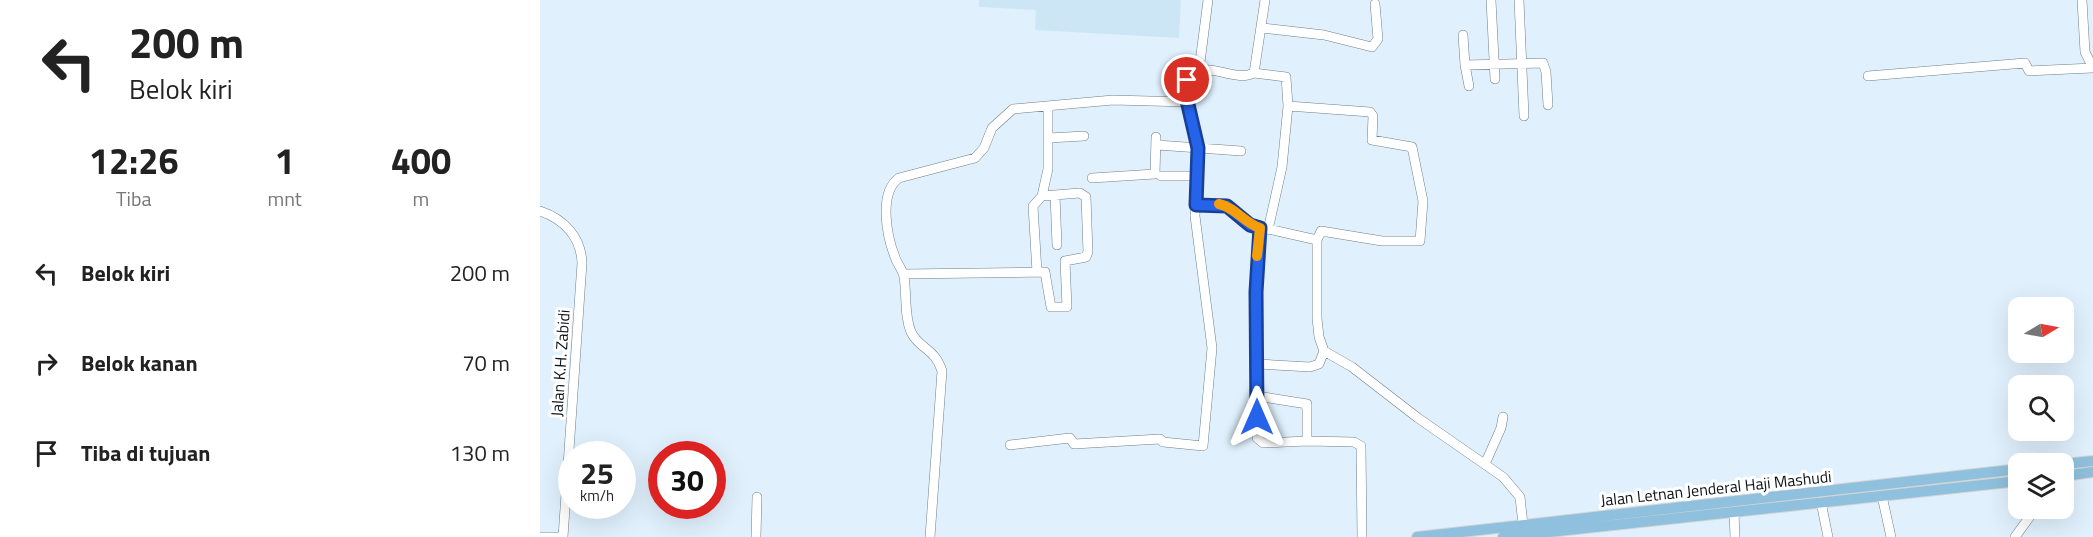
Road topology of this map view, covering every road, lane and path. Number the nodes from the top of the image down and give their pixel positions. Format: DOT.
graph roads {
  1 [pos="1209,0"];
  2 [pos="1265,0"];
  3 [pos="1491,0"];
  4 [pos="1520,0"];
  5 [pos="2082,0"];
  6 [pos="1375,4"];
  7 [pos="1262,28"];
  8 [pos="1463,35"];
  9 [pos="1522,62"];
  10 [pos="1494,64"];
  11 [pos="1465,65"];
  12 [pos="2093,68"];
  13 [pos="1199,70"];
  14 [pos="1254,73"];
  15 [pos="1868,76"];
  16 [pos="1495,79"];
  17 [pos="1469,86"];
  18 [pos="1187,102"];
  19 [pos="1548,105"];
  20 [pos="1288,106"];
  21 [pos="1048,107"];
  22 [pos="1524,116"];
  23 [pos="1084,136"];
  24 [pos="1049,138"];
  25 [pos="1198,148"];
  26 [pos="1241,151"];
  27 [pos="1197,176"];
  28 [pos="1161,177"];
  29 [pos="1092,178"];
  30 [pos="1055,195"];
  31 [pos="1042,196"];
  32 [pos="1196,205"];
  33 [pos="540,211"];
  34 [pos="1264,229"];
  35 [pos="1317,240"];
  36 [pos="1057,245"];
  37 [pos="1037,272"];
  38 [pos="904,274"];
  39 [pos="1324,351"];
  40 [pos="1257,364"];
  41 [pos="1257,396"];
  42 [pos="1503,417"];
  43 [pos="1307,441"];
  44 [pos="1010,445"];
  45 [pos="1485,464"];
  46 [pos="2074,464"];
  47 [pos="2093,465"];
  48 [pos="2008,470"];
  49 [pos="2074,472"];
  50 [pos="2008,482"];
  51 [pos="1882,496"];
  52 [pos="757,497"];
  53 [pos="1821,502"];
  54 [pos="1734,512"];
  55 [pos="2028,519"];
  56 [pos="1523,525"];
  57 [pos="1464,534"];
  58 [pos="540,537"];
  59 [pos="563,537"];
  60 [pos="756,537"];
  61 [pos="930,537"];
  62 [pos="1362,537"];
  63 [pos="1417,537"];
  64 [pos="1509,537"];
  65 [pos="1735,537"];
  66 [pos="1828,537"];
  67 [pos="1891,537"];
  68 [pos="2015,537"];
  1 -- 13 [label="street"];
  2 -- 7 [label="street"];
  3 -- 10 [label="street"];
  4 -- 9 [label="street"];
  5 -- 12 [label="street"];
  6 -- 7 [label="street"];
  7 -- 14 [label="street"];
  8 -- 11 [label="street"];
  9 -- 10 [label="street"];
  9 -- 19 [label="street"];
  9 -- 22 [label="street"];
  10 -- 11 [label="street"];
  10 -- 16 [label="street"];
  11 -- 17 [label="street"];
  12 -- 15 [label="street"];
  13 -- 14 [label="street"];
  13 -- 18 [label="street"];
  14 -- 20 [label="street"];
  18 -- 21 [label="street"];
  18 -- 25 [label="street"];
  20 -- 34 [label="street"];
  20 -- 35 [label="street"];
  21 -- 24 [label="street"];
  21 -- 38 [label="street"];
  23 -- 24 [label="street"];
  24 -- 31 [label="street"];
  25 -- 26 [label="street"];
  25 -- 27 [label="street"];
  25 -- 29 [label="street"];
  27 -- 28 [label="street"];
  27 -- 32 [label="street"];
  30 -- 31 [label="street"];
  30 -- 36 [label="street"];
  30 -- 37 [label="street"];
  31 -- 37 [label="street"];
  32 -- 34 [label="street"];
  32 -- 44 [label="street"];
  33 -- 59 [label="street, Jalan K.H. Zabidi"];
  34 -- 35 [label="street"];
  34 -- 40 [label="street"];
  35 -- 39 [label="street"];
  37 -- 38 [label="street"];
  38 -- 61 [label="street"];
  39 -- 40 [label="street"];
  39 -- 45 [label="street"];
  40 -- 41 [label="street"];
  41 -- 43 [label="street"];
  41 -- 43 [label="street"];
  42 -- 45 [label="street"];
  43 -- 62 [label="street"];
  45 -- 56 [label="street"];
  46 -- 47 [label="main road"];
  47 -- 49 [label="main road"];
  48 -- 56 [label="main road, Jalan Letnan Jenderal Haji Mashudi"];
  50 -- 51 [label="main road, Jalan Letnan Jenderal Haji Mashudi"];
  51 -- 53 [label="main road, Jalan Letnan Jenderal Haji Mashudi"];
  51 -- 67 [label="street"];
  52 -- 60 [label="street"];
  53 -- 54 [label="main road, Jalan Letnan Jenderal Haji Mashudi"];
  53 -- 66 [label="street"];
  54 -- 64 [label="main road, Jalan Letnan Jenderal Haji Mashudi"];
  54 -- 65 [label="street"];
  55 -- 68 [label="street"];
  56 -- 57 [label="main road, Jalan Letnan Jenderal Haji Mashudi"];
  57 -- 63 [label="main road, Jalan Letnan Jenderal Haji Mashudi"];
  58 -- 59 [label="street"];
}
